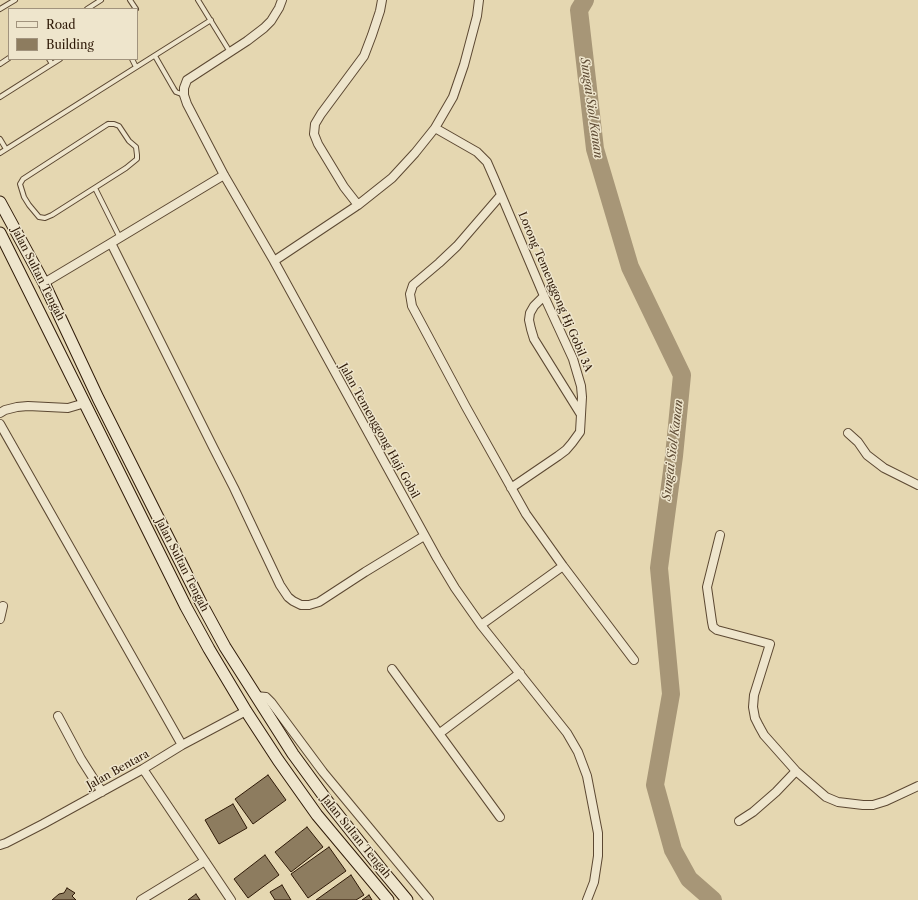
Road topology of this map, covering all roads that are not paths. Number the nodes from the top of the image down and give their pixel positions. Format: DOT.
graph roads {
  1 [pos="15,0"];
  2 [pos="198,0"];
  3 [pos="282,0"];
  4 [pos="382,0"];
  5 [pos="479,0"];
  6 [pos="99,1"];
  7 [pos="88,8"];
  8 [pos="0,9"];
  9 [pos="211,20"];
  10 [pos="230,52"];
  11 [pos="154,56"];
  12 [pos="50,60"];
  13 [pos="58,60"];
  14 [pos="132,60"];
  15 [pos="52,64"];
  16 [pos="136,67"];
  17 [pos="184,95"];
  18 [pos="0,97"];
  19 [pos="435,128"];
  20 [pos="0,139"];
  21 [pos="6,149"];
  22 [pos="0,153"];
  23 [pos="224,174"];
  24 [pos="95,188"];
  25 [pos="501,194"];
  26 [pos="0,202"];
  27 [pos="358,205"];
  28 [pos="1,238"];
  29 [pos="120,238"];
  30 [pos="111,243"];
  31 [pos="274,261"];
  32 [pos="44,283"];
  33 [pos="544,296"];
  34 [pos="85,404"];
  35 [pos="0,413"];
  36 [pos="580,413"];
  37 [pos="0,424"];
  38 [pos="848,433"];
  39 [pos="918,485"];
  40 [pos="511,488"];
  41 [pos="720,535"];
  42 [pos="424,536"];
  43 [pos="563,566"];
  44 [pos="3,606"];
  45 [pos="0,619"];
  46 [pos="481,624"];
  47 [pos="634,660"];
  48 [pos="392,669"];
  49 [pos="520,673"];
  50 [pos="256,696"];
  51 [pos="246,711"];
  52 [pos="58,716"];
  53 [pos="440,733"];
  54 [pos="182,746"];
  55 [pos="143,769"];
  56 [pos="796,772"];
  57 [pos="918,786"];
  58 [pos="102,792"];
  59 [pos="500,817"];
  60 [pos="739,820"];
  61 [pos="0,845"];
  62 [pos="205,861"];
  63 [pos="142,900"];
  64 [pos="231,900"];
  65 [pos="388,900"];
  66 [pos="407,900"];
  67 [pos="429,900"];
  68 [pos="587,900"];
  1 -- 8 [label="lane"];
  2 -- 9 [label="lane"];
  3 -- 10 [label="street"];
  4 -- 27 [label="street"];
  5 -- 19 [label="street"];
  6 -- 7 [label="lane"];
  9 -- 10 [label="lane"];
  9 -- 11 [label="lane"];
  10 -- 17 [label="street"];
  11 -- 16 [label="lane"];
  11 -- 17 [label="lane"];
  12 -- 15 [label="lane"];
  13 -- 15 [label="lane"];
  14 -- 16 [label="lane"];
  15 -- 18 [label="lane"];
  16 -- 21 [label="lane"];
  17 -- 23 [label="street, Jalan Temenggong Haji Gobil"];
  19 -- 25 [label="street, Lorong Temenggong Hj Gobil 3A"];
  19 -- 27 [label="street"];
  20 -- 21 [label="lane"];
  21 -- 22 [label="lane"];
  23 -- 29 [label="street"];
  23 -- 31 [label="street, Jalan Temenggong Haji Gobil"];
  24 -- 24 [label="lane"];
  24 -- 29 [label="lane"];
  25 -- 33 [label="street, Lorong Temenggong Hj Gobil 3A"];
  25 -- 40 [label="street"];
  26 -- 32 [label="main road, Jalan Sultan Tengah"];
  27 -- 31 [label="street"];
  28 -- 34 [label="main road, Jalan Sultan Tengah"];
  29 -- 30 [label="street"];
  30 -- 32 [label="street"];
  30 -- 42 [label="street"];
  31 -- 42 [label="street, Jalan Temenggong Haji Gobil"];
  32 -- 50 [label="main road, Jalan Sultan Tengah"];
  33 -- 36 [label="street, Lorong Temenggong Hj Gobil 3A"];
  33 -- 36 [label="street"];
  34 -- 35 [label="street"];
  34 -- 51 [label="main road, Jalan Sultan Tengah"];
  36 -- 40 [label="street, Lorong Temenggong Hj Gobil 3A"];
  37 -- 54 [label="street"];
  38 -- 39 [label="street"];
  40 -- 43 [label="street"];
  41 -- 56 [label="street"];
  42 -- 46 [label="street, Jalan Temenggong Haji Gobil"];
  43 -- 46 [label="street"];
  43 -- 47 [label="street"];
  44 -- 45 [label="street"];
  46 -- 49 [label="street, Jalan Temenggong Haji Gobil"];
  48 -- 53 [label="street"];
  49 -- 53 [label="street"];
  49 -- 68 [label="street, Jalan Temenggong Haji Gobil"];
  50 -- 66 [label="main road, Jalan Sultan Tengah"];
  50 -- 67 [label="street"];
  51 -- 54 [label="street, Jalan Bentara"];
  51 -- 65 [label="main road, Jalan Sultan Tengah"];
  52 -- 58 [label="street"];
  53 -- 59 [label="street"];
  54 -- 55 [label="street, Jalan Bentara"];
  55 -- 58 [label="street, Jalan Bentara"];
  55 -- 62 [label="street"];
  56 -- 57 [label="street"];
  56 -- 60 [label="street"];
  58 -- 61 [label="street, Jalan Bentara"];
  62 -- 63 [label="street"];
  62 -- 64 [label="street"];
}
